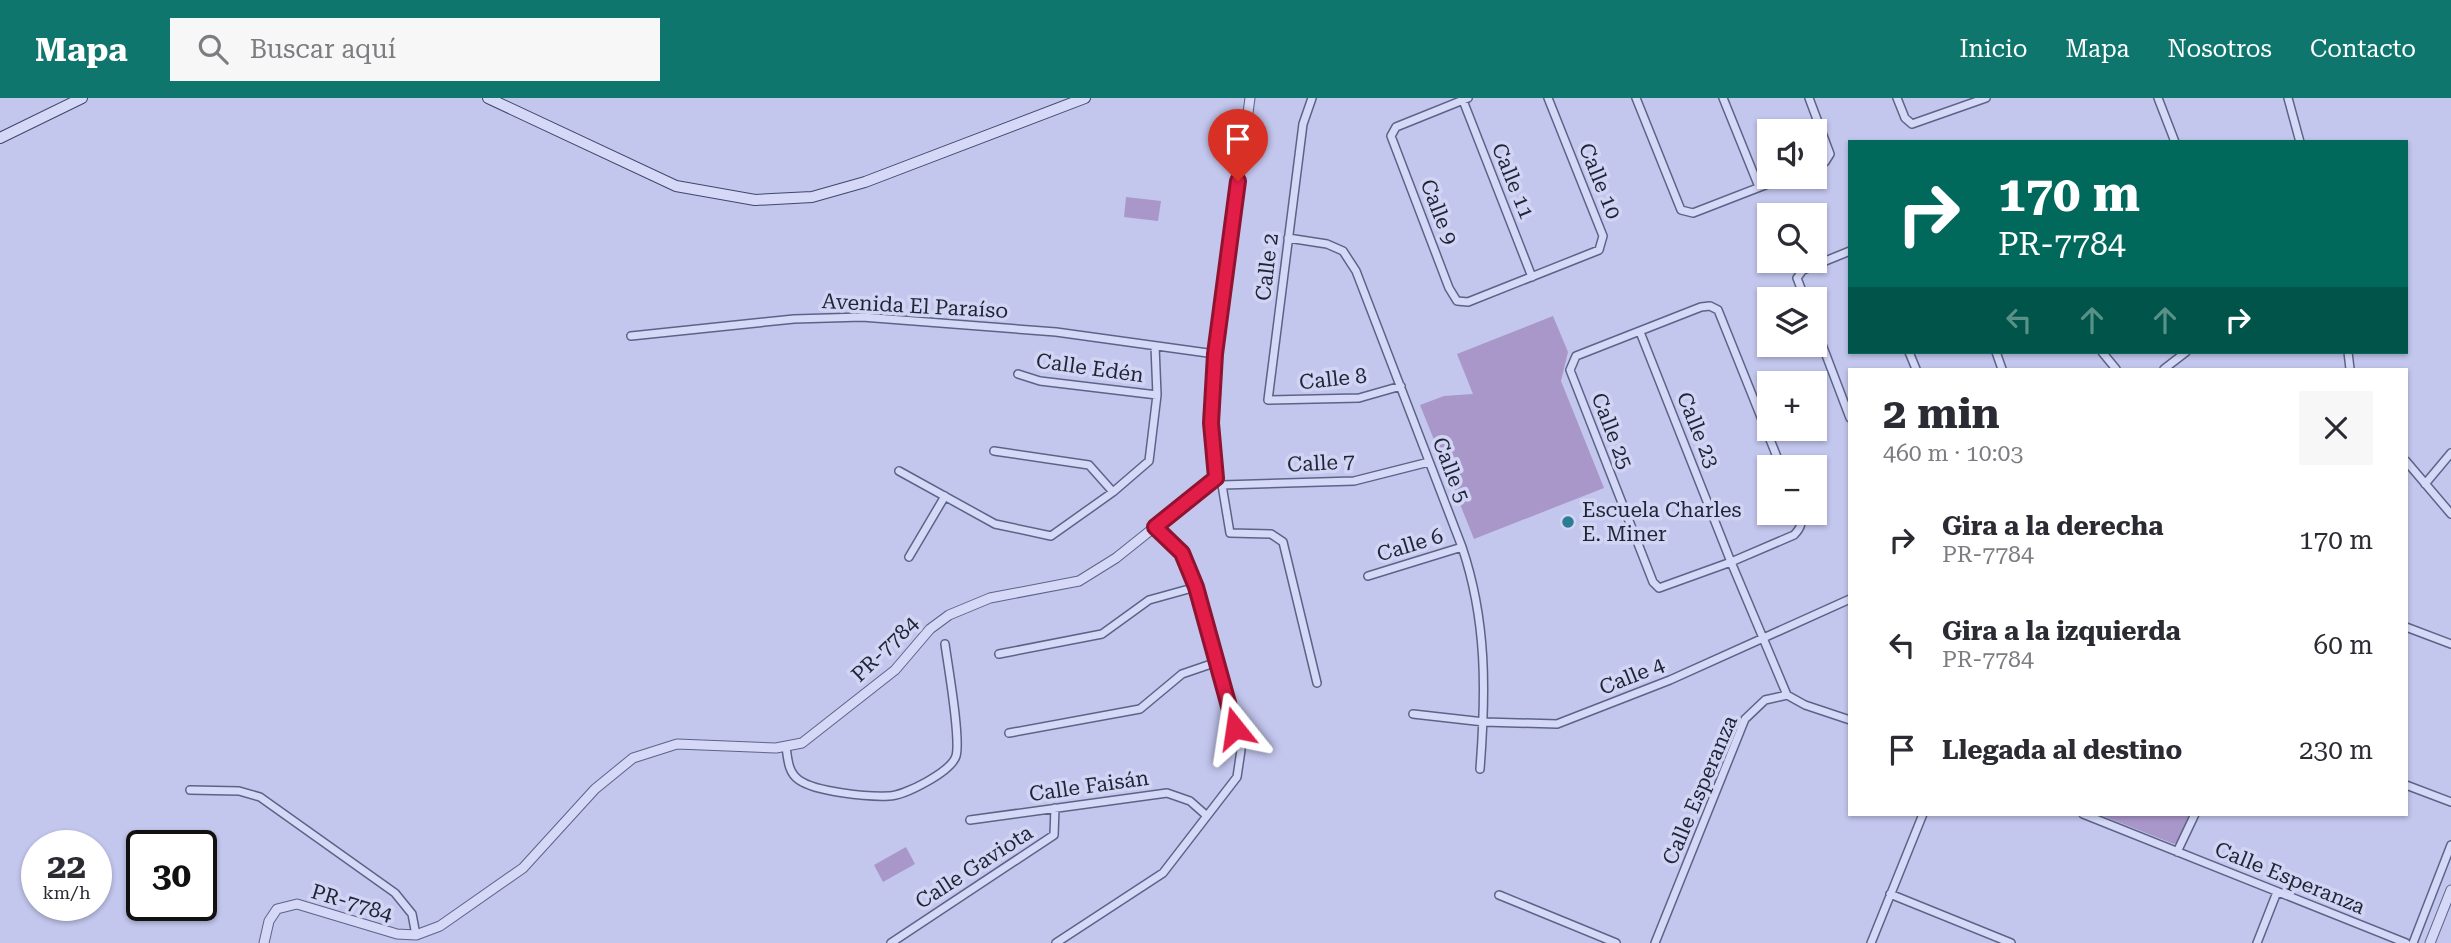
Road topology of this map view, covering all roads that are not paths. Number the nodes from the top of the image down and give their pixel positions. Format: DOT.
graph roads {
  1 [pos="82,98"];
  2 [pos="488,98"];
  3 [pos="1085,98"];
  4 [pos="1250,98"];
  5 [pos="1312,98"];
  6 [pos="1548,98"];
  7 [pos="1636,98"];
  8 [pos="1723,98"];
  9 [pos="1809,98"];
  10 [pos="1897,98"];
  11 [pos="1985,98"];
  12 [pos="2158,98"];
  13 [pos="2288,98"];
  14 [pos="1464,99"];
  15 [pos="1817,119"];
  16 [pos="0,138"];
  17 [pos="2174,140"];
  18 [pos="2299,140"];
  19 [pos="1757,182"];
  20 [pos="1757,188"];
  21 [pos="1288,238"];
  22 [pos="1848,252"];
  23 [pos="1532,277"];
  24 [pos="1800,287"];
  25 [pos="1640,332"];
  26 [pos="631,336"];
  27 [pos="1155,346"];
  28 [pos="1215,354"];
  29 [pos="2104,354"];
  30 [pos="2183,354"];
  31 [pos="1827,357"];
  32 [pos="2115,368"];
  33 [pos="2165,368"];
  34 [pos="1018,374"];
  35 [pos="1401,386"];
  36 [pos="1157,395"];
  37 [pos="1268,400"];
  38 [pos="1848,413"];
  39 [pos="993,451"];
  40 [pos="2451,453"];
  41 [pos="1776,455"];
  42 [pos="1429,462"];
  43 [pos="2408,463"];
  44 [pos="899,471"];
  45 [pos="1219,481"];
  46 [pos="2425,484"];
  47 [pos="1113,492"];
  48 [pos="944,496"];
  49 [pos="2451,513"];
  50 [pos="1801,525"];
  51 [pos="1155,527"];
  52 [pos="1462,547"];
  53 [pos="909,557"];
  54 [pos="1731,562"];
  55 [pos="1368,576"];
  56 [pos="1196,587"];
  57 [pos="1848,600"];
  58 [pos="2408,628"];
  59 [pos="1765,639"];
  60 [pos="945,644"];
  61 [pos="2451,644"];
  62 [pos="999,654"];
  63 [pos="1217,662"];
  64 [pos="1317,683"];
  65 [pos="1787,695"];
  66 [pos="1413,714"];
  67 [pos="1848,719"];
  68 [pos="1484,722"];
  69 [pos="1009,733"];
  70 [pos="786,747"];
  71 [pos="1480,769"];
  72 [pos="2408,786"];
  73 [pos="190,790"];
  74 [pos="2451,802"];
  75 [pos="1055,808"];
  76 [pos="1207,816"];
  77 [pos="1922,816"];
  78 [pos="2088,816"];
  79 [pos="2194,816"];
  80 [pos="970,820"];
  81 [pos="2451,845"];
  82 [pos="2177,852"];
  83 [pos="2451,890"];
  84 [pos="2277,892"];
  85 [pos="1890,894"];
  86 [pos="1499,895"];
  87 [pos="416,935"];
  88 [pos="264,943"];
  89 [pos="891,943"];
  90 [pos="1056,943"];
  91 [pos="1616,943"];
  92 [pos="1655,943"];
  93 [pos="1871,943"];
  94 [pos="2011,943"];
  95 [pos="2257,943"];
  96 [pos="2406,943"];
  97 [pos="2413,943"];
  98 [pos="2430,943"];
  1 -- 16 [label="main road"];
  2 -- 3 [label="main road"];
  4 -- 28 [label="street"];
  5 -- 21 [label="street, Calle 2"];
  6 -- 23 [label="street, Calle 10"];
  7 -- 20 [label="street"];
  8 -- 19 [label="street"];
  9 -- 15 [label="street"];
  10 -- 11 [label="street"];
  12 -- 17 [label="street"];
  13 -- 18 [label="street"];
  14 -- 23 [label="street, Calle 11"];
  14 -- 23 [label="street, Calle 9"];
  21 -- 35 [label="street, Calle 5"];
  21 -- 37 [label="street, Calle 2"];
  22 -- 24 [label="street"];
  25 -- 41 [label="street"];
  25 -- 54 [label="street, Calle 23"];
  25 -- 54 [label="street, Calle 25"];
  26 -- 27 [label="street, Avenida El Paraíso"];
  27 -- 28 [label="street, Avenida El Paraíso"];
  27 -- 36 [label="street"];
  28 -- 45 [label="street"];
  29 -- 32 [label="street"];
  30 -- 33 [label="street"];
  31 -- 38 [label="street"];
  34 -- 36 [label="street, Calle Edén"];
  35 -- 37 [label="street, Calle 8"];
  35 -- 42 [label="street, Calle 5"];
  36 -- 47 [label="street"];
  39 -- 47 [label="street"];
  40 -- 46 [label="street"];
  42 -- 45 [label="street, Calle 7"];
  42 -- 52 [label="street, Calle 5"];
  43 -- 46 [label="street"];
  44 -- 48 [label="street"];
  45 -- 51 [label="street, PR-7784 / PR-7784"];
  45 -- 64 [label="street"];
  46 -- 49 [label="street"];
  47 -- 48 [label="street"];
  48 -- 53 [label="street"];
  50 -- 54 [label="street"];
  51 -- 56 [label="street"];
  51 -- 70 [label="street, PR-7784 / PR-7784"];
  52 -- 55 [label="street, Calle 6"];
  52 -- 68 [label="street, Calle 5"];
  54 -- 59 [label="street, Calle 23"];
  56 -- 62 [label="street"];
  56 -- 63 [label="street"];
  57 -- 59 [label="street, Calle 4"];
  58 -- 61 [label="street"];
  59 -- 65 [label="street, Calle 23"];
  59 -- 68 [label="street, Calle 4"];
  60 -- 70 [label="street"];
  63 -- 69 [label="street"];
  63 -- 76 [label="street"];
  65 -- 67 [label="street"];
  65 -- 92 [label="street, Calle Esperanza"];
  66 -- 68 [label="street, Calle 4"];
  68 -- 71 [label="street, Calle 5"];
  70 -- 87 [label="street, PR-7784 / PR-7784"];
  72 -- 74 [label="street"];
  73 -- 87 [label="street"];
  75 -- 76 [label="street, Calle Faisán"];
  75 -- 80 [label="street, Calle Faisán"];
  75 -- 89 [label="street, Calle Gaviota"];
  76 -- 90 [label="street"];
  77 -- 85 [label="street"];
  78 -- 82 [label="street, Calle Esperanza"];
  79 -- 82 [label="street"];
  81 -- 97 [label="street"];
  82 -- 84 [label="street, Calle Esperanza"];
  83 -- 98 [label="street"];
  84 -- 95 [label="street"];
  84 -- 96 [label="street, Calle Esperanza"];
  85 -- 93 [label="street"];
  85 -- 94 [label="street"];
  86 -- 91 [label="street"];
  87 -- 88 [label="street, PR-7784 / PR-7784"];
}
